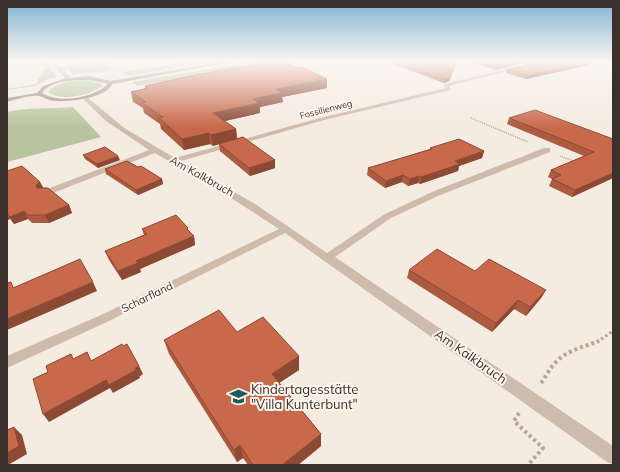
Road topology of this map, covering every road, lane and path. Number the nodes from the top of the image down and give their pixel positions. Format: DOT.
graph roads {
  1 [pos="60,83"];
  2 [pos="109,83"];
  3 [pos="454,83"];
  4 [pos="39,94"];
  5 [pos="84,97"];
  6 [pos="7,100"];
  7 [pos="155,150"];
  8 [pos="546,150"];
  9 [pos="174,161"];
  10 [pos="45,193"];
  11 [pos="286,229"];
  12 [pos="328,257"];
  13 [pos="613,331"];
  14 [pos="7,362"];
  15 [pos="530,398"];
  16 [pos="613,456"];
  17 [pos="528,465"];
  1 -- 4 [label="main road"];
  2 -- 5 [label="main road"];
  3 -- 9 [label="street, Fossilienweg"];
  4 -- 5 [label="main road"];
  4 -- 6 [label="main road"];
  5 -- 7 [label="street, Am Kalkbruch"];
  7 -- 9 [label="street, Am Kalkbruch"];
  7 -- 10 [label="street"];
  8 -- 12 [label="street"];
  9 -- 11 [label="street, Am Kalkbruch"];
  11 -- 12 [label="street, Am Kalkbruch"];
  11 -- 14 [label="street, Scharfland"];
  12 -- 15 [label="street, Am Kalkbruch"];
  13 -- 15 [label="path"];
  15 -- 16 [label="street, Am Kalkbruch"];
  15 -- 17 [label="path"];
}
